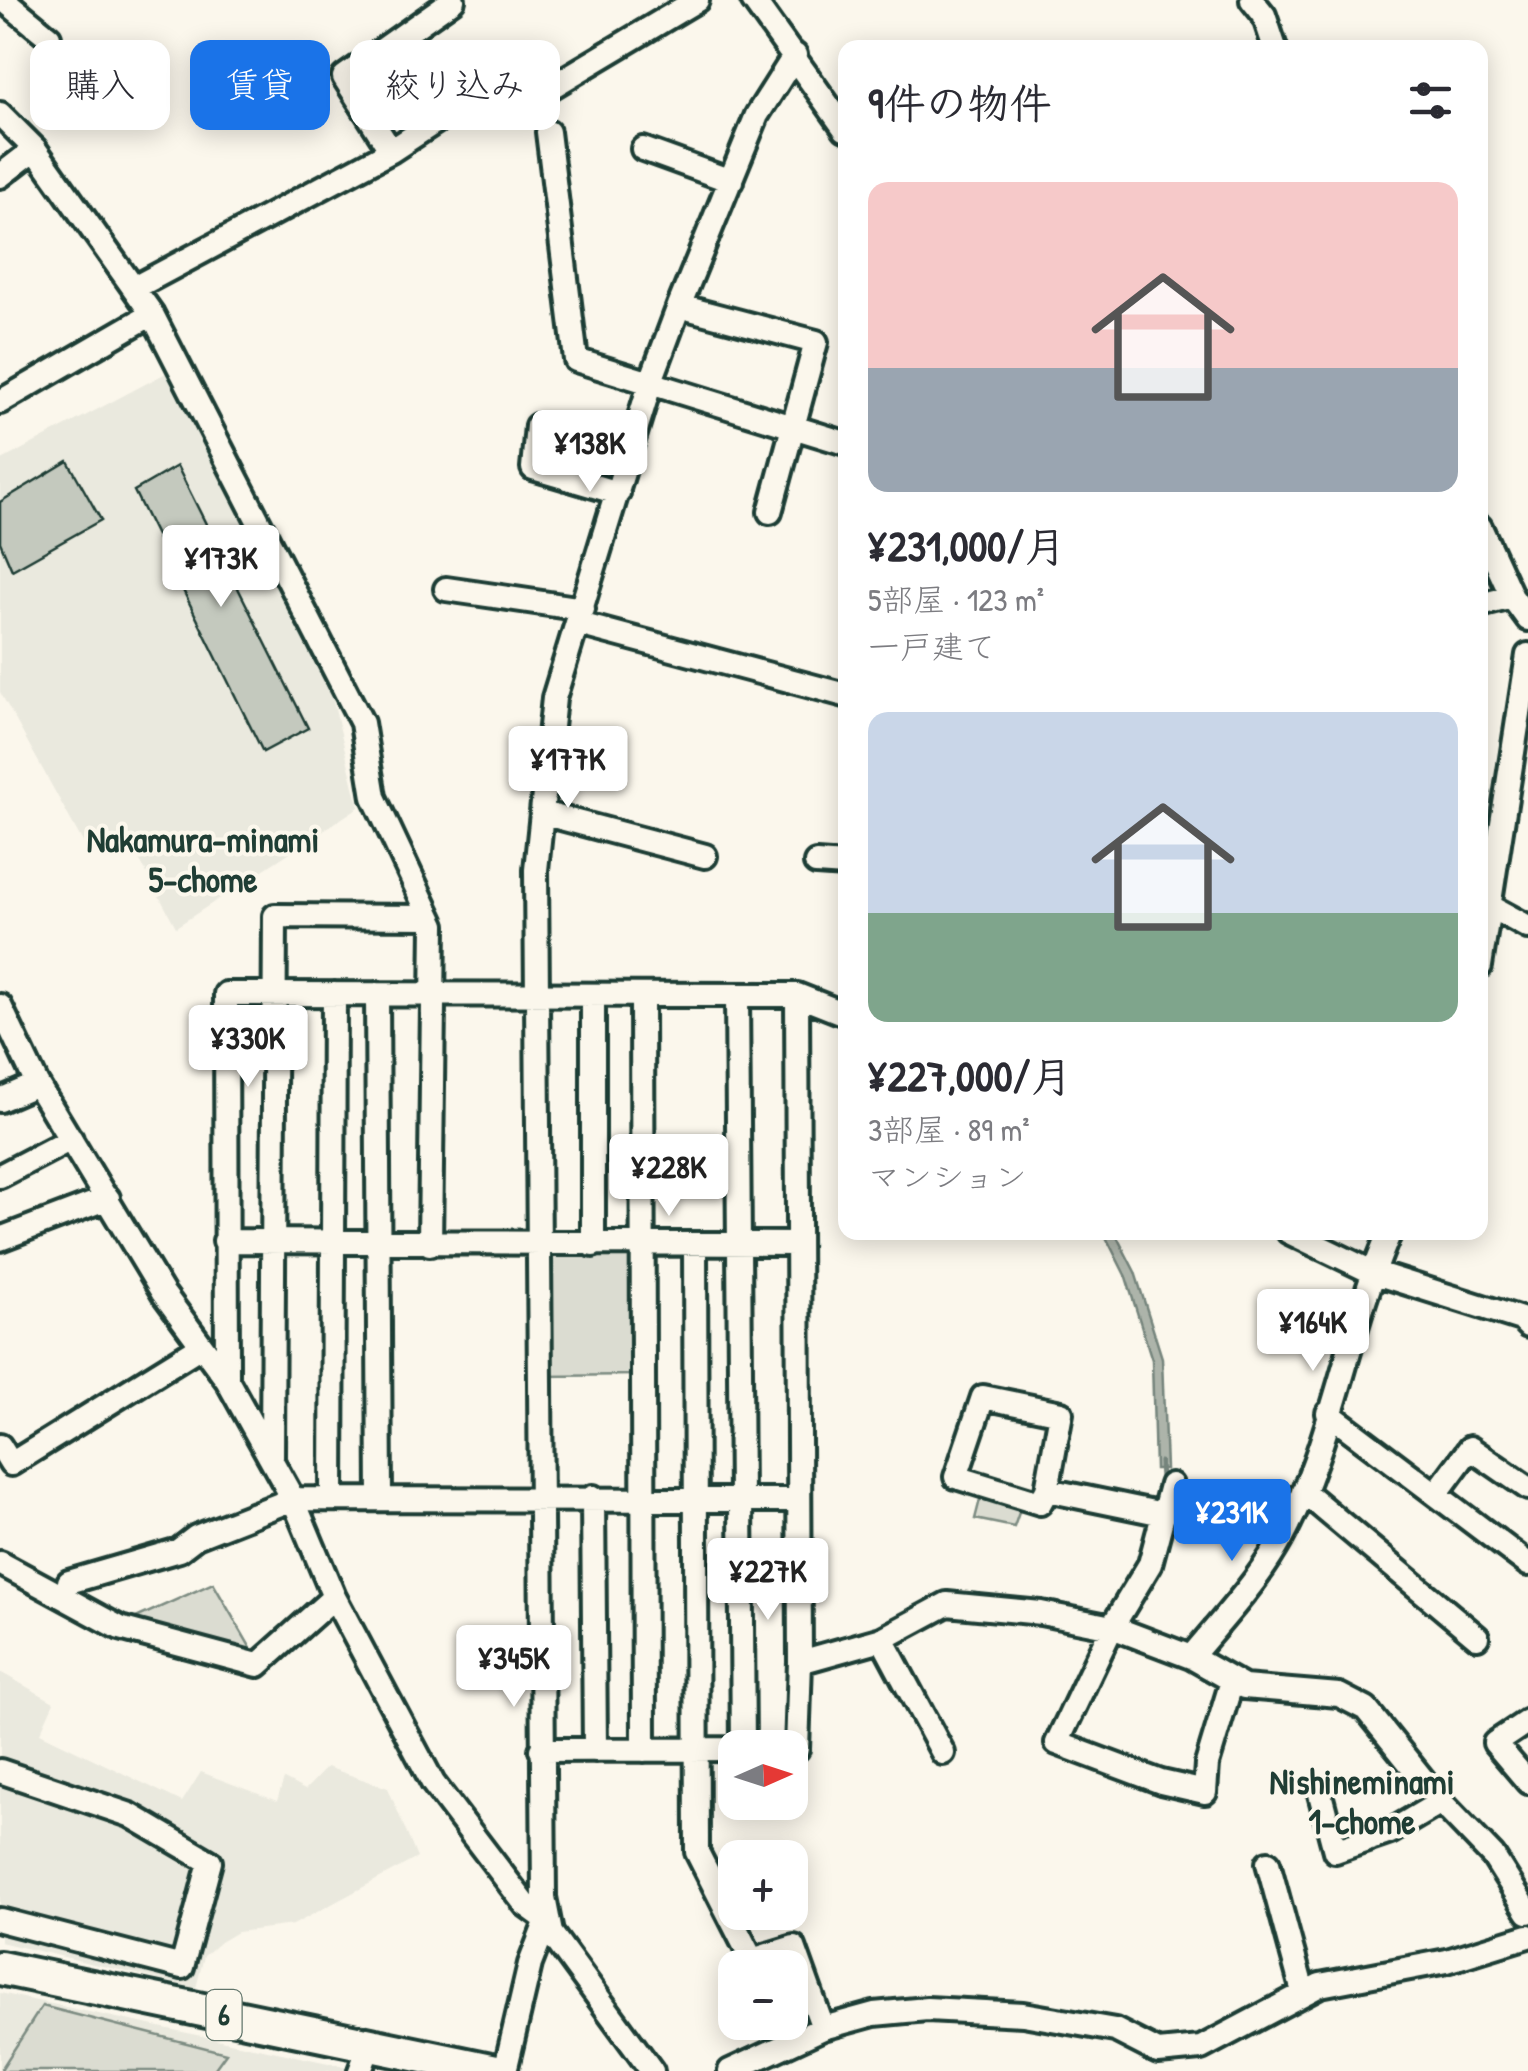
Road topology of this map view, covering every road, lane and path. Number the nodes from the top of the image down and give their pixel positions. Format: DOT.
graph roads {
  1 [pos="4,0"];
  2 [pos="453,0"];
  3 [pos="697,0"];
  4 [pos="753,0"];
  5 [pos="1252,0"];
  6 [pos="49,37"];
  7 [pos="1272,40"];
  8 [pos="796,55"];
  9 [pos="0,114"];
  10 [pos="838,118"];
  11 [pos="548,132"];
  12 [pos="644,149"];
  13 [pos="35,150"];
  14 [pos="391,151"];
  15 [pos="0,176"];
  16 [pos="730,181"];
  17 [pos="134,288"];
  18 [pos="679,306"];
  19 [pos="152,314"];
  20 [pos="651,381"];
  21 [pos="0,402"];
  22 [pos="537,426"];
  23 [pos="796,428"];
  24 [pos="838,441"];
  25 [pos="618,493"];
  26 [pos="770,512"];
  27 [pos="1488,544"];
  28 [pos="446,589"];
  29 [pos="1512,597"];
  30 [pos="1488,603"];
  31 [pos="581,617"];
  32 [pos="1528,619"];
  33 [pos="1528,655"];
  34 [pos="838,694"];
  35 [pos="542,812"];
  36 [pos="705,856"];
  37 [pos="816,863"];
  38 [pos="838,865"];
  39 [pos="1488,875"];
  40 [pos="1488,905"];
  41 [pos="430,917"];
  42 [pos="1528,926"];
  43 [pos="275,994"];
  44 [pos="334,994"];
  45 [pos="377,994"];
  46 [pos="432,994"];
  47 [pos="539,995"];
  48 [pos="592,995"];
  49 [pos="642,995"];
  50 [pos="737,995"];
  51 [pos="797,996"];
  52 [pos="0,1006"];
  53 [pos="838,1011"];
  54 [pos="38,1084"];
  55 [pos="0,1100"];
  56 [pos="71,1139"];
  57 [pos="0,1176"];
  58 [pos="108,1198"];
  59 [pos="0,1239"];
  60 [pos="1306,1240"];
  61 [pos="1386,1240"];
  62 [pos="225,1241"];
  63 [pos="274,1242"];
  64 [pos="333,1242"];
  65 [pos="378,1243"];
  66 [pos="430,1244"];
  67 [pos="739,1244"];
  68 [pos="798,1244"];
  69 [pos="593,1245"];
  70 [pos="642,1245"];
  71 [pos="695,1245"];
  72 [pos="540,1246"];
  73 [pos="1372,1272"];
  74 [pos="1526,1321"];
  75 [pos="201,1346"];
  76 [pos="226,1380"];
  77 [pos="1328,1412"];
  78 [pos="0,1446"];
  79 [pos="272,1460"];
  80 [pos="1171,1485"];
  81 [pos="1528,1488"];
  82 [pos="1047,1490"];
  83 [pos="1303,1491"];
  84 [pos="1436,1494"];
  85 [pos="540,1497"];
  86 [pos="593,1497"];
  87 [pos="380,1498"];
  88 [pos="644,1498"];
  89 [pos="694,1498"];
  90 [pos="294,1499"];
  91 [pos="332,1499"];
  92 [pos="741,1499"];
  93 [pos="799,1500"];
  94 [pos="1163,1514"];
  95 [pos="0,1563"];
  96 [pos="1528,1564"];
  97 [pos="69,1582"];
  98 [pos="334,1597"];
  99 [pos="1112,1628"];
  100 [pos="1477,1637"];
  101 [pos="882,1639"];
  102 [pos="1191,1657"];
  103 [pos="800,1662"];
  104 [pos="1232,1681"];
  105 [pos="1528,1721"];
  106 [pos="743,1730"];
  107 [pos="798,1730"];
  108 [pos="541,1750"];
  109 [pos="595,1750"];
  110 [pos="644,1750"];
  111 [pos="694,1750"];
  112 [pos="718,1750"];
  113 [pos="943,1753"];
  114 [pos="0,1771"];
  115 [pos="1528,1782"];
  116 [pos="1318,1790"];
  117 [pos="1441,1802"];
  118 [pos="1268,1862"];
  119 [pos="1528,1912"];
  120 [pos="0,1920"];
  121 [pos="547,1920"];
  122 [pos="1528,1936"];
  123 [pos="0,1968"];
  124 [pos="1302,1992"];
  125 [pos="823,2028"];
  126 [pos="365,2058"];
  127 [pos="496,2071"];
  128 [pos="505,2071"];
  129 [pos="652,2071"];
  130 [pos="730,2071"];
  1 -- 6 [label="street"];
  2 -- 14 [label="street"];
  3 -- 14 [label="street"];
  4 -- 8 [label="street"];
  5 -- 7 [label="street"];
  8 -- 10 [label="street"];
  8 -- 16 [label="street"];
  9 -- 13 [label="street"];
  11 -- 20 [label="street"];
  12 -- 16 [label="street"];
  13 -- 15 [label="street"];
  13 -- 17 [label="street"];
  14 -- 17 [label="street"];
  16 -- 18 [label="street"];
  17 -- 19 [label="street"];
  18 -- 20 [label="street"];
  18 -- 23 [label="street"];
  19 -- 21 [label="street"];
  19 -- 41 [label="street"];
  20 -- 23 [label="street"];
  20 -- 25 [label="street"];
  22 -- 25 [label="street"];
  23 -- 24 [label="street"];
  23 -- 26 [label="street"];
  25 -- 31 [label="street"];
  27 -- 29 [label="street"];
  28 -- 31 [label="street"];
  29 -- 30 [label="street"];
  29 -- 32 [label="street"];
  31 -- 34 [label="street"];
  31 -- 35 [label="street"];
  33 -- 39 [label="street"];
  35 -- 36 [label="street"];
  35 -- 47 [label="street"];
  37 -- 38 [label="street"];
  40 -- 42 [label="street"];
  41 -- 43 [label="street"];
  41 -- 46 [label="street"];
  43 -- 44 [label="street"];
  43 -- 62 [label="street"];
  43 -- 63 [label="street"];
  44 -- 45 [label="street"];
  44 -- 64 [label="street"];
  45 -- 46 [label="street"];
  45 -- 65 [label="street"];
  46 -- 47 [label="street"];
  46 -- 66 [label="street"];
  47 -- 48 [label="street"];
  47 -- 72 [label="street"];
  48 -- 49 [label="street"];
  48 -- 69 [label="street"];
  49 -- 50 [label="street"];
  49 -- 70 [label="street"];
  50 -- 51 [label="street"];
  50 -- 67 [label="street"];
  51 -- 53 [label="street"];
  51 -- 68 [label="street"];
  52 -- 54 [label="street"];
  54 -- 55 [label="street"];
  54 -- 56 [label="street"];
  56 -- 57 [label="street"];
  56 -- 58 [label="street"];
  58 -- 59 [label="street"];
  58 -- 75 [label="street"];
  60 -- 73 [label="street"];
  61 -- 73 [label="street"];
  62 -- 63 [label="street"];
  62 -- 76 [label="street"];
  63 -- 64 [label="street"];
  63 -- 79 [label="street"];
  64 -- 65 [label="street"];
  64 -- 91 [label="street"];
  65 -- 66 [label="street"];
  65 -- 87 [label="street"];
  66 -- 72 [label="street"];
  67 -- 68 [label="street"];
  67 -- 71 [label="street"];
  67 -- 92 [label="street"];
  68 -- 93 [label="street"];
  69 -- 70 [label="street"];
  69 -- 72 [label="street"];
  70 -- 71 [label="street"];
  70 -- 88 [label="street"];
  71 -- 89 [label="street"];
  72 -- 85 [label="street"];
  73 -- 74 [label="street"];
  73 -- 77 [label="street"];
  75 -- 76 [label="street"];
  75 -- 78 [label="street"];
  76 -- 79 [label="street"];
  77 -- 83 [label="street"];
  77 -- 84 [label="street"];
  79 -- 90 [label="street"];
  80 -- 94 [label="street"];
  81 -- 84 [label="street"];
  82 -- 82 [label="street"];
  82 -- 94 [label="street"];
  83 -- 100 [label="street"];
  83 -- 102 [label="street"];
  84 -- 96 [label="street"];
  85 -- 86 [label="street"];
  85 -- 87 [label="street"];
  85 -- 108 [label="street"];
  86 -- 88 [label="street"];
  86 -- 109 [label="street"];
  87 -- 91 [label="street"];
  88 -- 89 [label="street"];
  88 -- 110 [label="street"];
  89 -- 92 [label="street"];
  89 -- 111 [label="street"];
  90 -- 91 [label="street"];
  90 -- 97 [label="street"];
  90 -- 98 [label="street"];
  92 -- 93 [label="street"];
  92 -- 106 [label="street"];
  93 -- 103 [label="street"];
  94 -- 99 [label="street"];
  95 -- 98 [label="street"];
  98 -- 121 [label="street"];
  99 -- 101 [label="street"];
  99 -- 102 [label="street"];
  99 -- 104 [label="street"];
  101 -- 103 [label="street"];
  101 -- 113 [label="street"];
  102 -- 104 [label="street"];
  103 -- 107 [label="street"];
  104 -- 117 [label="street"];
  105 -- 115 [label="street"];
  108 -- 109 [label="street"];
  108 -- 121 [label="street"];
  109 -- 110 [label="street"];
  110 -- 111 [label="street"];
  111 -- 112 [label="street"];
  111 -- 125 [label="street"];
  114 -- 120 [label="street"];
  116 -- 117 [label="street"];
  117 -- 119 [label="street"];
  118 -- 124 [label="street"];
  121 -- 128 [label="street"];
  121 -- 129 [label="street"];
  122 -- 124 [label="street"];
  123 -- 126 [label="highway, 6"];
  124 -- 125 [label="street"];
  125 -- 130 [label="street"];
  126 -- 127 [label="highway, 6"];
}
